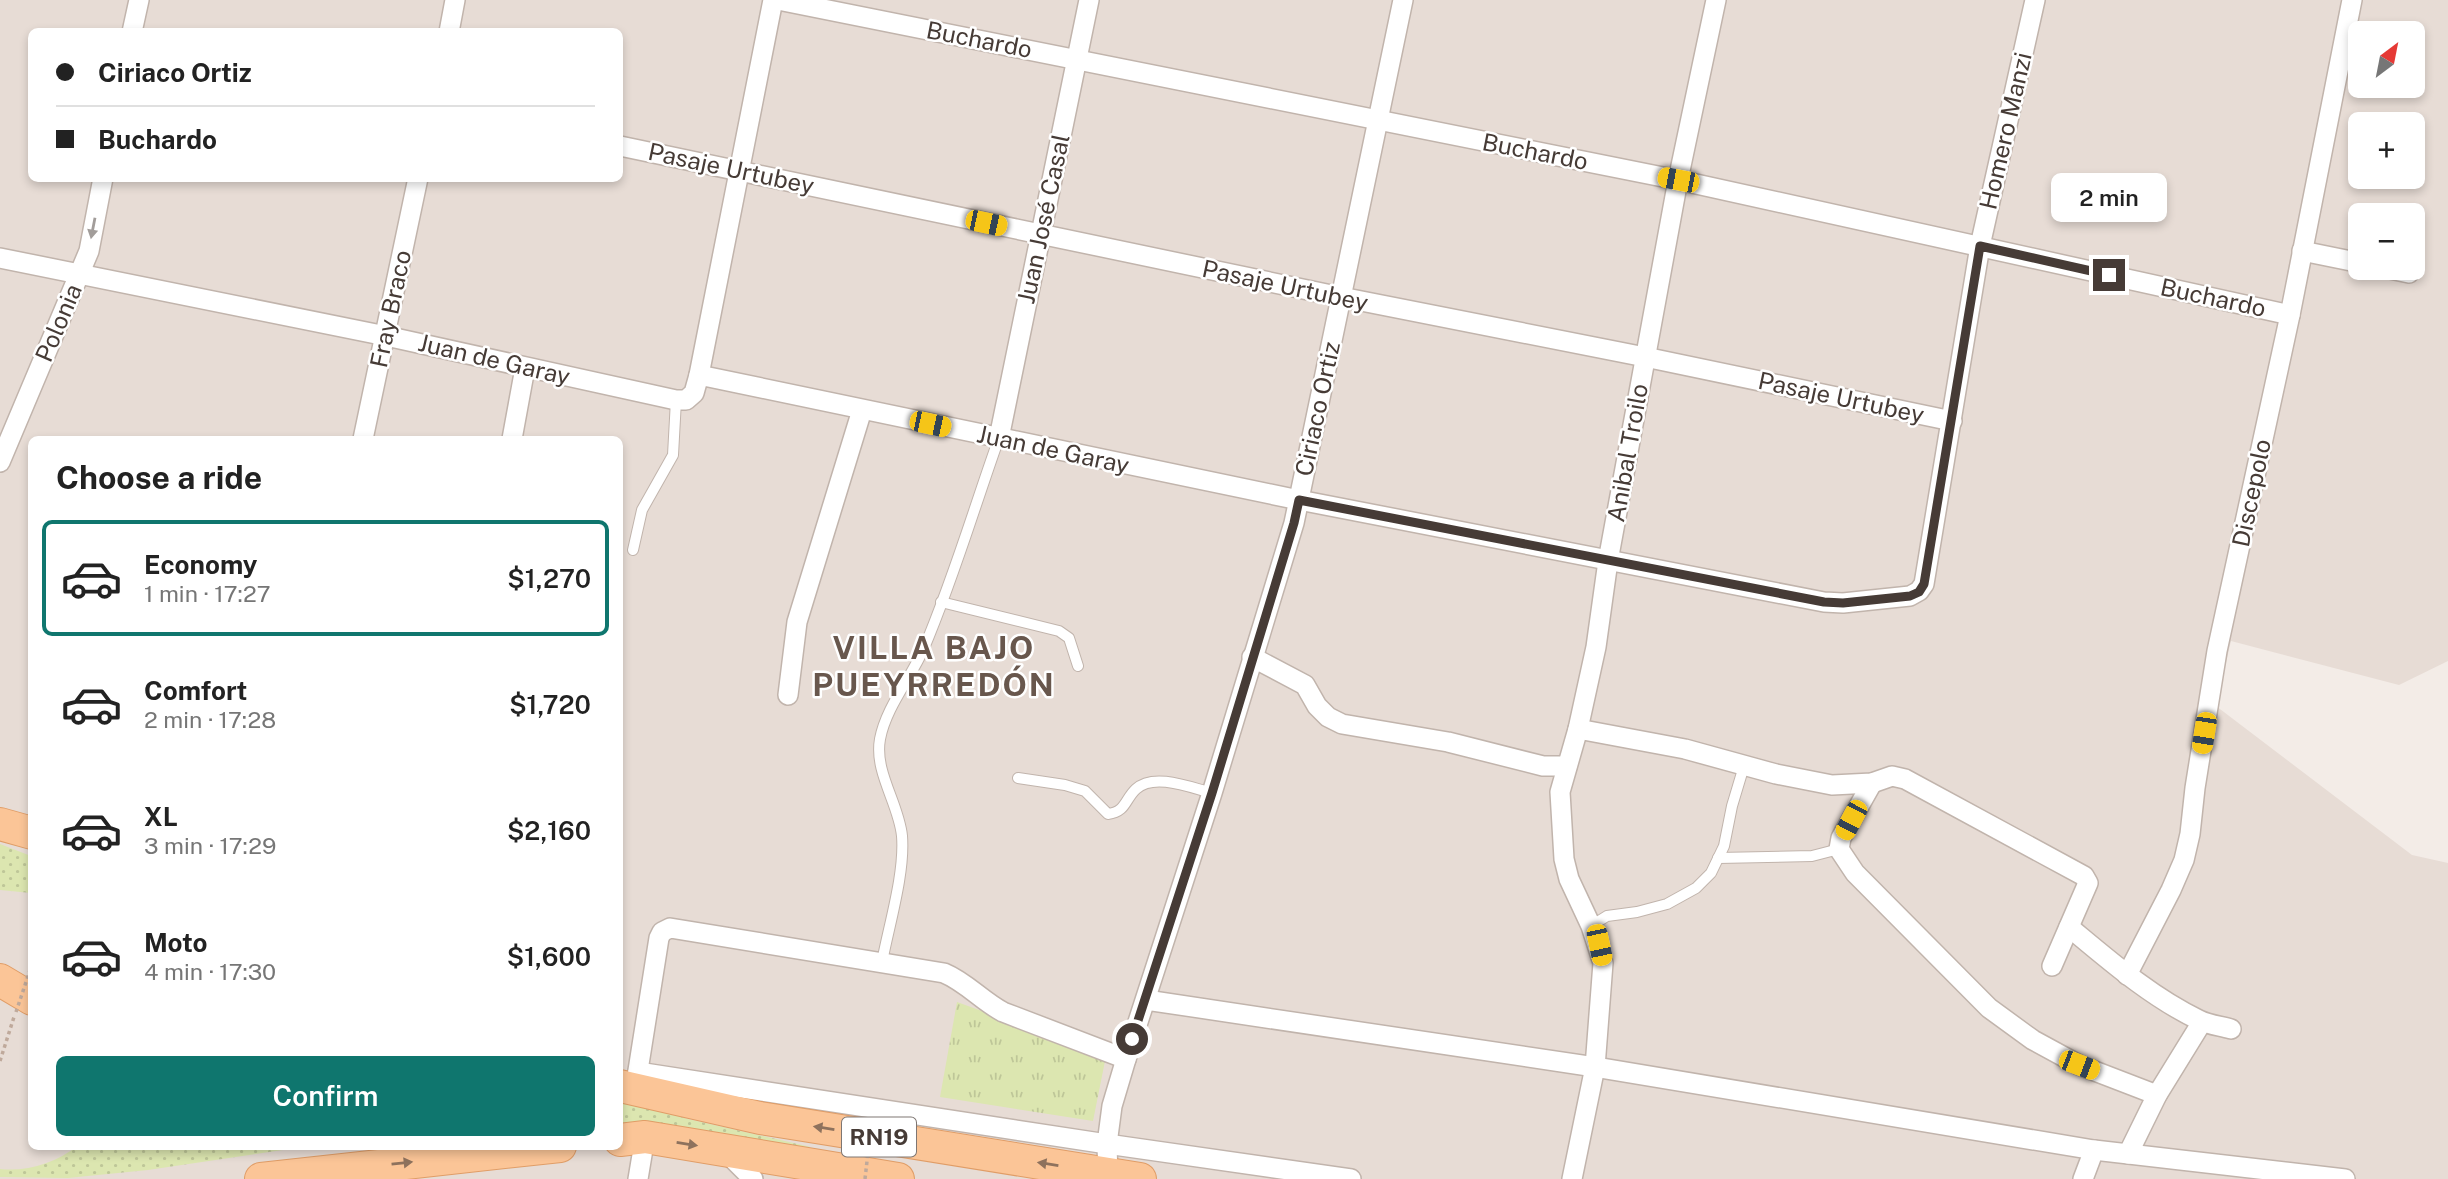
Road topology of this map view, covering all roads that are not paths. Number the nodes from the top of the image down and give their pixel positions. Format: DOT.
graph roads {
  1 [pos="139,0"];
  2 [pos="455,0"];
  3 [pos="773,0"];
  4 [pos="778,0"];
  5 [pos="1089,0"];
  6 [pos="1403,0"];
  7 [pos="1716,0"];
  8 [pos="2035,0"];
  9 [pos="2352,0"];
  10 [pos="133,28"];
  11 [pos="450,28"];
  12 [pos="1077,60"];
  13 [pos="1378,120"];
  14 [pos="623,147"];
  15 [pos="740,169"];
  16 [pos="1678,180"];
  17 [pos="102,182"];
  18 [pos="417,182"];
  19 [pos="1040,235"];
  20 [pos="1980,246"];
  21 [pos="2302,251"];
  22 [pos="0,258"];
  23 [pos="2348,260"];
  24 [pos="79,275"];
  25 [pos="1341,297"];
  26 [pos="2290,315"];
  27 [pos="386,336"];
  28 [pos="1645,357"];
  29 [pos="525,368"];
  30 [pos="699,375"];
  31 [pos="676,400"];
  32 [pos="862,410"];
  33 [pos="1952,421"];
  34 [pos="364,436"];
  35 [pos="513,436"];
  36 [pos="999,439"];
  37 [pos="0,462"];
  38 [pos="1299,500"];
  39 [pos="633,550"];
  40 [pos="1608,561"];
  41 [pos="1919,592"];
  42 [pos="941,602"];
  43 [pos="1252,657"];
  44 [pos="1078,666"];
  45 [pos="788,695"];
  46 [pos="1578,729"];
  47 [pos="1567,766"];
  48 [pos="1744,766"];
  49 [pos="1018,779"];
  50 [pos="1872,783"];
  51 [pos="1212,793"];
  52 [pos="0,824"];
  53 [pos="28,832"];
  54 [pos="1839,849"];
  55 [pos="1718,858"];
  56 [pos="1591,926"];
  57 [pos="2069,927"];
  58 [pos="882,962"];
  59 [pos="2052,966"];
  60 [pos="2127,975"];
  61 [pos="0,980"];
  62 [pos="1146,1000"];
  63 [pos="24,1005"];
  64 [pos="2202,1022"];
  65 [pos="2231,1029"];
  66 [pos="1126,1059"];
  67 [pos="1595,1067"];
  68 [pos="630,1083"];
  69 [pos="2157,1095"];
  70 [pos="628,1136"];
  71 [pos="524,1150"];
  72 [pos="724,1150"];
  73 [pos="2094,1150"];
  74 [pos="2129,1154"];
  75 [pos="1108,1166"];
  76 [pos="261,1179"];
  77 [pos="638,1179"];
  78 [pos="753,1179"];
  79 [pos="898,1179"];
  80 [pos="1140,1179"];
  81 [pos="1351,1179"];
  82 [pos="1572,1179"];
  83 [pos="2083,1179"];
  84 [pos="2345,1179"];
  1 -- 10 [label="street"];
  2 -- 11 [label="street"];
  3 -- 15 [label="street"];
  4 -- 12 [label="street, Buchardo"];
  5 -- 12 [label="street, Juan José Casal"];
  6 -- 13 [label="street, Ciriaco Ortiz"];
  7 -- 16 [label="street, Anibal Troilo"];
  8 -- 20 [label="street, Homero Manzi"];
  9 -- 21 [label="street, Discepolo"];
  12 -- 13 [label="street, Buchardo"];
  12 -- 19 [label="street, Juan José Casal"];
  13 -- 16 [label="street, Buchardo"];
  13 -- 25 [label="street, Ciriaco Ortiz"];
  14 -- 15 [label="street, Pasaje Urtubey"];
  15 -- 19 [label="street, Pasaje Urtubey"];
  15 -- 30 [label="street"];
  16 -- 20 [label="street, Buchardo"];
  16 -- 28 [label="street, Anibal Troilo"];
  17 -- 24 [label="street, Polonia, one-way"];
  18 -- 27 [label="street, Fray Braco"];
  19 -- 25 [label="street, Pasaje Urtubey"];
  19 -- 36 [label="street, Juan José Casal"];
  20 -- 26 [label="street, Buchardo"];
  20 -- 33 [label="street, Homero Manzi"];
  21 -- 23 [label="street"];
  21 -- 26 [label="street, Discepolo"];
  22 -- 24 [label="street, Juan de Garay"];
  24 -- 27 [label="street, Juan de Garay"];
  24 -- 37 [label="street, Polonia"];
  25 -- 28 [label="street, Pasaje Urtubey"];
  25 -- 38 [label="street, Ciriaco Ortiz"];
  26 -- 60 [label="street, Discepolo"];
  27 -- 29 [label="street, Juan de Garay"];
  27 -- 34 [label="street, Fray Braco"];
  28 -- 33 [label="street, Pasaje Urtubey"];
  28 -- 40 [label="street, Anibal Troilo"];
  29 -- 31 [label="street, Juan de Garay"];
  29 -- 35 [label="street"];
  30 -- 31 [label="street"];
  30 -- 32 [label="street, Juan de Garay"];
  31 -- 39 [label="lane"];
  32 -- 36 [label="street, Juan de Garay"];
  32 -- 45 [label="street"];
  33 -- 41 [label="street, Homero Manzi"];
  36 -- 38 [label="street, Juan de Garay"];
  36 -- 42 [label="lane"];
  38 -- 40 [label="street, Juan de Garay"];
  38 -- 43 [label="street, Ciriaco Ortiz"];
  40 -- 41 [label="street, Juan de Garay"];
  40 -- 46 [label="street, Anibal Troilo"];
  42 -- 44 [label="lane"];
  42 -- 58 [label="lane"];
  43 -- 47 [label="street"];
  43 -- 51 [label="street, Ciriaco Ortiz"];
  46 -- 47 [label="street, Anibal Troilo"];
  46 -- 48 [label="street"];
  47 -- 56 [label="street, Anibal Troilo"];
  48 -- 50 [label="street"];
  48 -- 55 [label="lane"];
  49 -- 51 [label="lane"];
  50 -- 54 [label="street"];
  50 -- 57 [label="street"];
  51 -- 62 [label="street, Ciriaco Ortiz"];
  52 -- 53 [label="main road"];
  54 -- 55 [label="lane"];
  54 -- 69 [label="street"];
  55 -- 56 [label="lane"];
  56 -- 67 [label="street, Anibal Troilo"];
  57 -- 59 [label="street"];
  57 -- 60 [label="street"];
  58 -- 66 [label="street"];
  58 -- 68 [label="street"];
  60 -- 64 [label="street"];
  61 -- 63 [label="main road"];
  62 -- 66 [label="street, Ciriaco Ortiz"];
  62 -- 67 [label="street"];
  64 -- 65 [label="street"];
  64 -- 69 [label="street"];
  66 -- 75 [label="street, Ciriaco Ortiz"];
  67 -- 73 [label="street"];
  67 -- 82 [label="street, Anibal Troilo"];
  68 -- 75 [label="main road, RN19"];
  69 -- 74 [label="street"];
  70 -- 72 [label="main road, RN19, one-way"];
  70 -- 77 [label="street"];
  76 -- 71 [label="main road, one-way"];
  72 -- 78 [label="street"];
  72 -- 79 [label="main road, RN19"];
  73 -- 74 [label="street"];
  73 -- 83 [label="street"];
  74 -- 84 [label="street"];
  75 -- 80 [label="main road, RN19"];
  75 -- 81 [label="street"];
}
